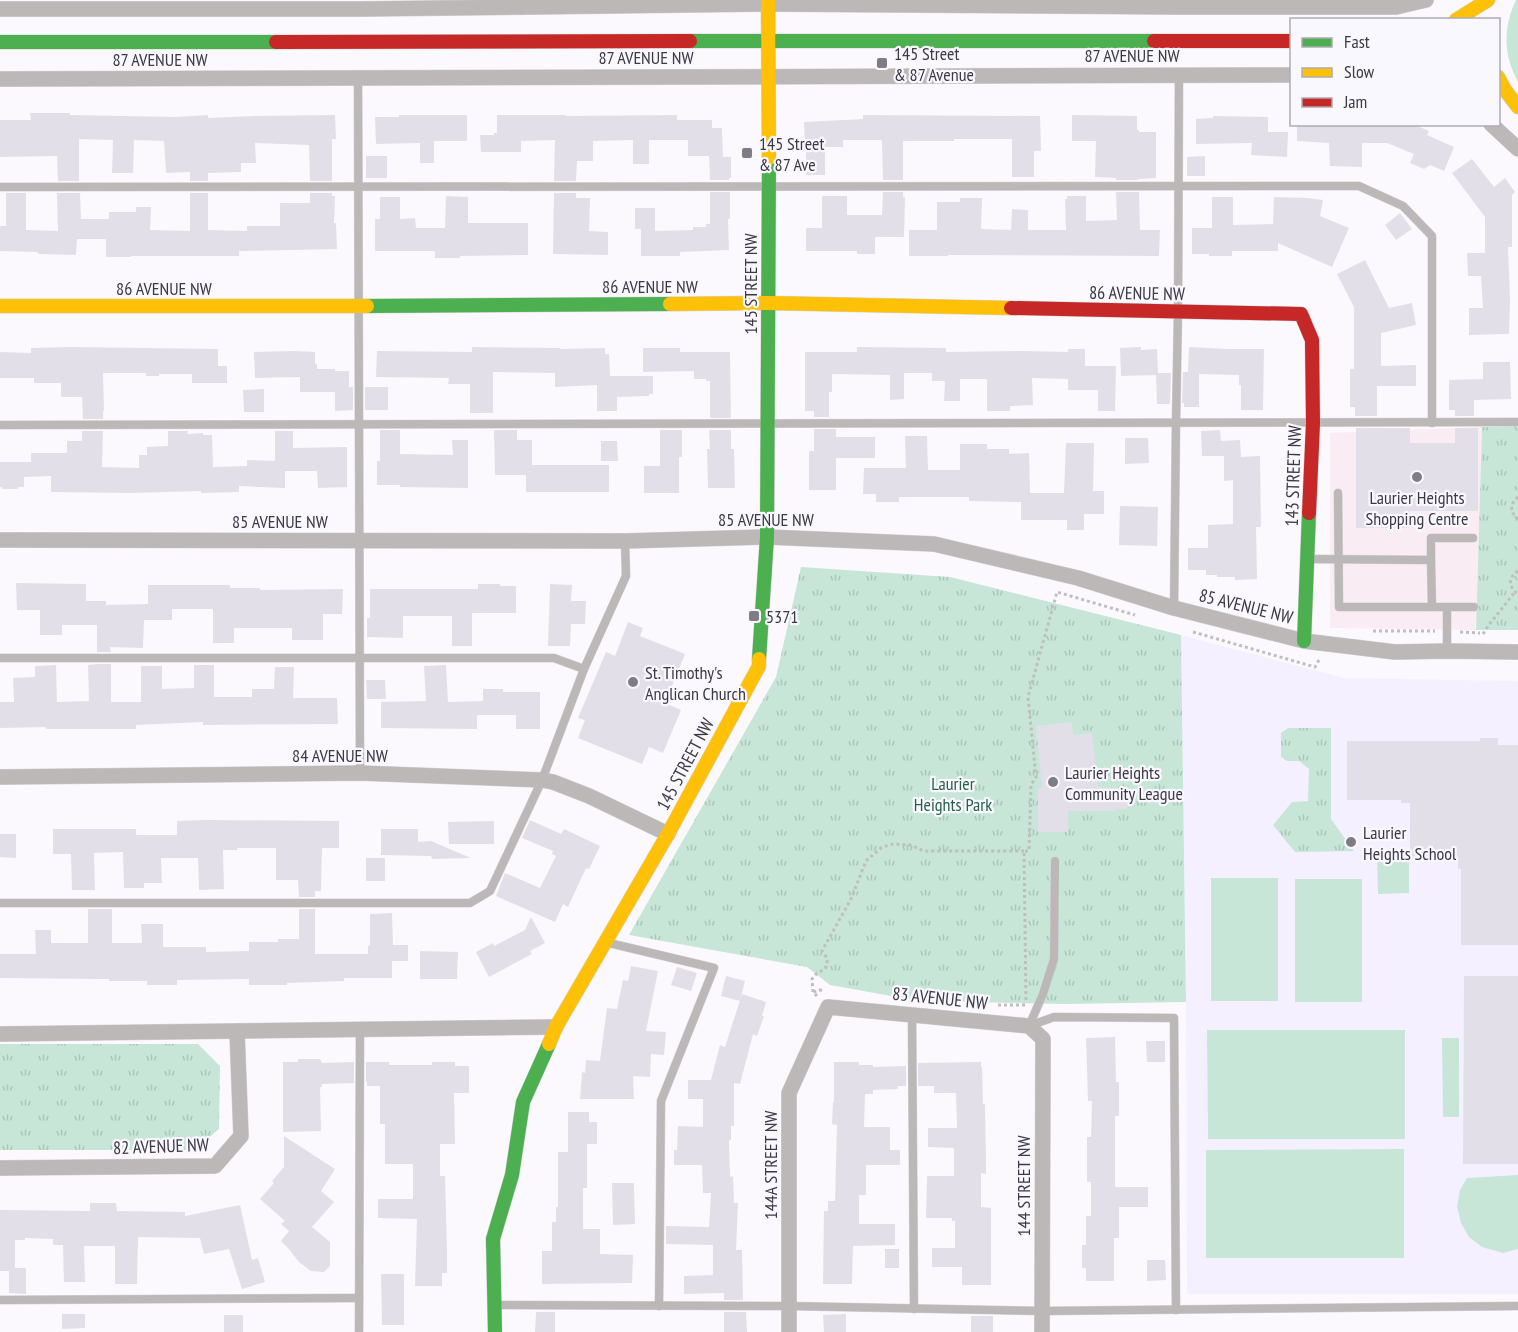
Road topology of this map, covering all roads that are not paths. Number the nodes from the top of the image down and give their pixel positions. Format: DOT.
graph roads {
  1 [pos="1426,0"];
  2 [pos="1488,0"];
  3 [pos="1498,0"];
  4 [pos="768,2"];
  5 [pos="360,4"];
  6 [pos="1179,4"];
  7 [pos="0,9"];
  8 [pos="1493,15"];
  9 [pos="1460,18"];
  10 [pos="768,41"];
  11 [pos="1290,41"];
  12 [pos="0,42"];
  13 [pos="1179,74"];
  14 [pos="1290,75"];
  15 [pos="768,76"];
  16 [pos="358,78"];
  17 [pos="0,79"];
  18 [pos="1500,80"];
  19 [pos="1500,89"];
  20 [pos="1516,105"];
  21 [pos="1493,126"];
  22 [pos="1518,149"];
  23 [pos="0,187"];
  24 [pos="358,187"];
  25 [pos="1178,187"];
  26 [pos="769,188"];
  27 [pos="768,303"];
  28 [pos="0,306"];
  29 [pos="359,306"];
  30 [pos="1178,312"];
  31 [pos="1300,314"];
  32 [pos="1518,422"];
  33 [pos="768,423"];
  34 [pos="1176,423"];
  35 [pos="1313,423"];
  36 [pos="1432,423"];
  37 [pos="359,424"];
  38 [pos="0,425"];
  39 [pos="1338,493"];
  40 [pos="767,537"];
  41 [pos="1473,538"];
  42 [pos="0,540"];
  43 [pos="359,541"];
  44 [pos="625,541"];
  45 [pos="1307,559"];
  46 [pos="1338,559"];
  47 [pos="1431,560"];
  48 [pos="1432,607"];
  49 [pos="1474,607"];
  50 [pos="1174,608"];
  51 [pos="1447,608"];
  52 [pos="1304,641"];
  53 [pos="1447,651"];
  54 [pos="1518,652"];
  55 [pos="0,658"];
  56 [pos="359,658"];
  57 [pos="584,669"];
  58 [pos="360,773"];
  59 [pos="0,777"];
  60 [pos="542,780"];
  61 [pos="668,834"];
  62 [pos="1055,861"];
  63 [pos="0,903"];
  64 [pos="605,942"];
  65 [pos="830,999"];
  66 [pos="912,1015"];
  67 [pos="1029,1026"];
  68 [pos="556,1027"];
  69 [pos="360,1029"];
  70 [pos="237,1030"];
  71 [pos="0,1035"];
  72 [pos="0,1168"];
  73 [pos="359,1298"];
  74 [pos="0,1300"];
  75 [pos="495,1305"];
  76 [pos="659,1306"];
  77 [pos="789,1306"];
  78 [pos="1518,1306"];
  79 [pos="914,1309"];
  80 [pos="1176,1310"];
  81 [pos="1042,1311"];
  82 [pos="359,1332"];
  83 [pos="495,1332"];
  84 [pos="789,1332"];
  85 [pos="1042,1332"];
  1 -- 6 [label="street"];
  2 -- 9 [label="street"];
  3 -- 8 [label="street"];
  4 -- 5 [label="street"];
  4 -- 6 [label="street"];
  4 -- 10 [label="street, 145 STREET NW"];
  5 -- 7 [label="street"];
  10 -- 11 [label="street, 87 AVENUE NW"];
  10 -- 12 [label="street, 87 AVENUE NW"];
  10 -- 15 [label="street, 145 STREET NW"];
  13 -- 14 [label="street, 87 AVENUE NW"];
  13 -- 15 [label="street, 87 AVENUE NW"];
  13 -- 25 [label="lane"];
  15 -- 16 [label="street, 87 AVENUE NW"];
  15 -- 26 [label="street, 145 STREET NW"];
  16 -- 17 [label="street, 87 AVENUE NW"];
  16 -- 24 [label="lane"];
  18 -- 20 [label="street"];
  19 -- 20 [label="street"];
  21 -- 22 [label="street"];
  23 -- 24 [label="lane"];
  24 -- 26 [label="lane"];
  24 -- 29 [label="lane"];
  25 -- 26 [label="lane"];
  25 -- 30 [label="lane"];
  25 -- 36 [label="lane"];
  26 -- 27 [label="street, 145 STREET NW"];
  27 -- 29 [label="street, 86 AVENUE NW"];
  27 -- 30 [label="street, 86 AVENUE NW"];
  27 -- 33 [label="street, 145 STREET NW"];
  28 -- 29 [label="street, 86 AVENUE NW"];
  29 -- 37 [label="lane"];
  30 -- 31 [label="street, 86 AVENUE NW"];
  30 -- 34 [label="lane"];
  31 -- 35 [label="street, 143 STREET NW"];
  32 -- 36 [label="lane"];
  33 -- 34 [label="lane"];
  33 -- 37 [label="lane"];
  33 -- 40 [label="street, 145 STREET NW"];
  34 -- 35 [label="lane"];
  34 -- 50 [label="lane"];
  35 -- 36 [label="lane"];
  35 -- 45 [label="street, 143 STREET NW"];
  37 -- 38 [label="lane"];
  37 -- 43 [label="lane"];
  39 -- 46 [label="lane"];
  40 -- 44 [label="street, 85 AVENUE NW"];
  40 -- 50 [label="street, 85 AVENUE NW"];
  40 -- 61 [label="street, 145 STREET NW"];
  41 -- 47 [label="lane"];
  42 -- 43 [label="street, 85 AVENUE NW"];
  43 -- 44 [label="street, 85 AVENUE NW"];
  43 -- 56 [label="lane"];
  44 -- 57 [label="lane"];
  45 -- 46 [label="lane"];
  45 -- 52 [label="street, 143 STREET NW"];
  46 -- 47 [label="lane"];
  46 -- 48 [label="lane"];
  47 -- 48 [label="lane"];
  48 -- 51 [label="lane"];
  49 -- 51 [label="lane"];
  50 -- 52 [label="street, 85 AVENUE NW"];
  51 -- 53 [label="lane"];
  52 -- 53 [label="street, 85 AVENUE NW"];
  53 -- 54 [label="street, 85 AVENUE NW"];
  55 -- 56 [label="lane"];
  56 -- 57 [label="lane"];
  56 -- 58 [label="lane"];
  57 -- 60 [label="lane"];
  58 -- 59 [label="street, 84 AVENUE NW"];
  58 -- 60 [label="street, 84 AVENUE NW"];
  60 -- 61 [label="street, 84 AVENUE NW"];
  60 -- 63 [label="lane"];
  61 -- 64 [label="street, 145 STREET NW"];
  62 -- 67 [label="lane"];
  64 -- 68 [label="street, 145 STREET NW"];
  64 -- 76 [label="lane"];
  65 -- 66 [label="street, 83 AVENUE NW"];
  65 -- 77 [label="street, 144A STREET NW"];
  66 -- 67 [label="street, 83 AVENUE NW"];
  66 -- 79 [label="lane"];
  67 -- 80 [label="lane"];
  67 -- 81 [label="street, 144 STREET NW"];
  68 -- 69 [label="street"];
  68 -- 75 [label="street, 145 STREET NW"];
  69 -- 70 [label="street"];
  69 -- 73 [label="lane"];
  70 -- 71 [label="street"];
  70 -- 72 [label="street, 82 AVENUE NW"];
  73 -- 74 [label="lane"];
  73 -- 82 [label="lane"];
  75 -- 76 [label="lane"];
  75 -- 83 [label="street, 145 STREET NW"];
  76 -- 77 [label="lane"];
  77 -- 79 [label="lane"];
  77 -- 84 [label="street, 144A STREET NW"];
  78 -- 80 [label="lane"];
  79 -- 81 [label="lane"];
  80 -- 81 [label="lane"];
  81 -- 85 [label="street, 144 STREET NW"];
}
